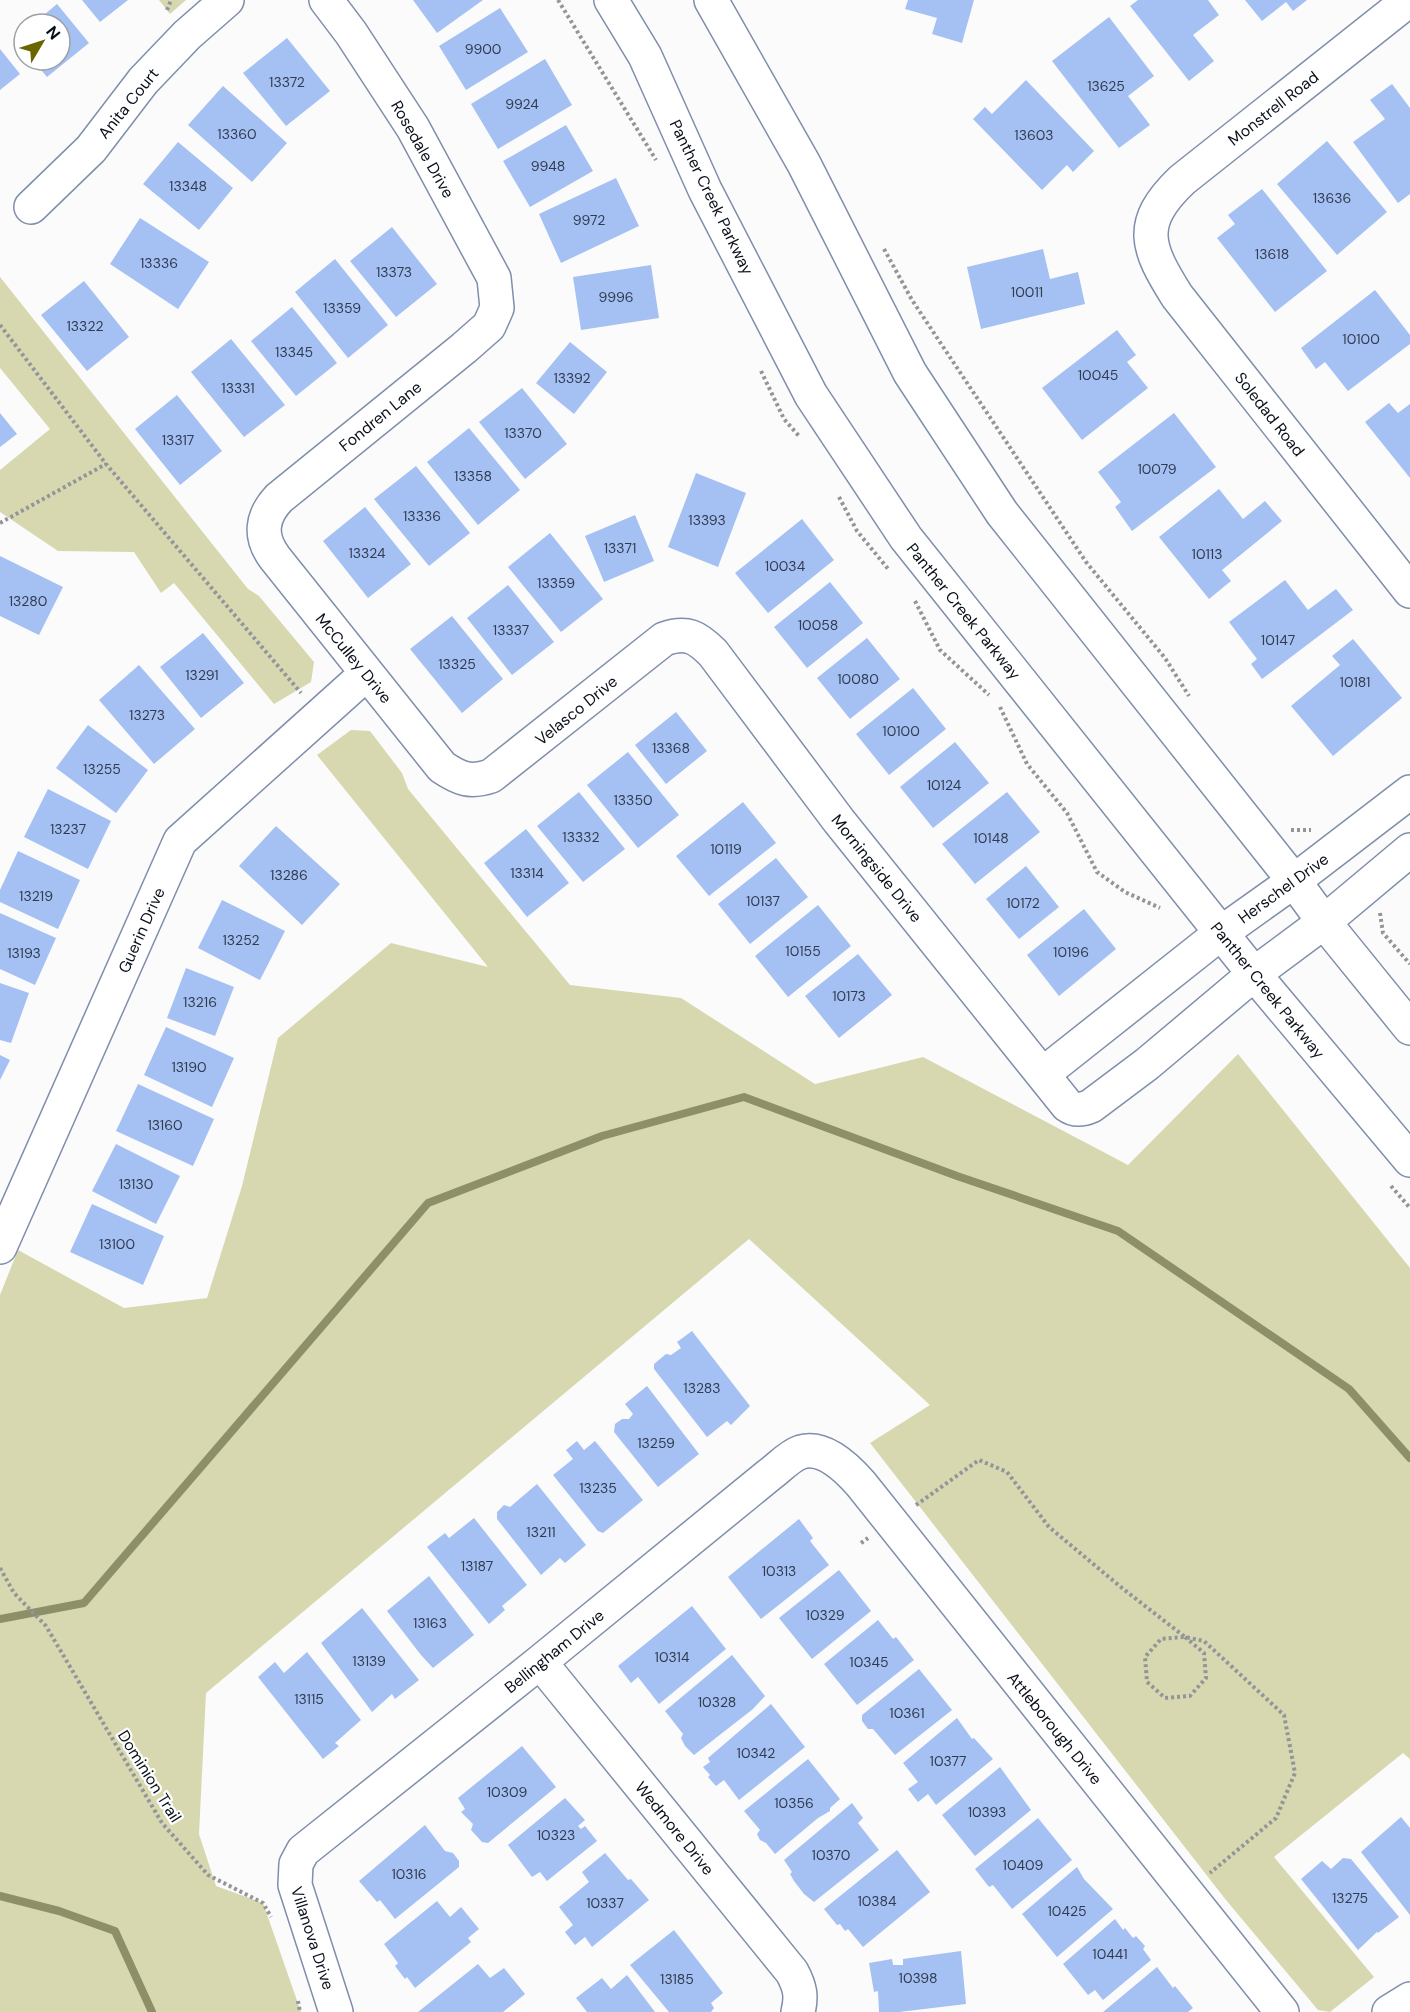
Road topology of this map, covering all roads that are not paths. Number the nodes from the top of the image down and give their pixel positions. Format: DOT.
graph roads {
  1 [pos="227,0"];
  2 [pos="327,0"];
  3 [pos="611,0"];
  4 [pos="711,0"];
  5 [pos="1409,0"];
  6 [pos="31,207"];
  7 [pos="1150,229"];
  8 [pos="497,308"];
  9 [pos="264,523"];
  10 [pos="1410,591"];
  11 [pos="687,635"];
  12 [pos="366,674"];
  13 [pos="465,778"];
  14 [pos="1410,792"];
  15 [pos="1410,850"];
  16 [pos="1294,881"];
  17 [pos="1324,922"];
  18 [pos="1221,933"];
  19 [pos="1254,974"];
  20 [pos="1410,1028"];
  21 [pos="1043,1074"];
  22 [pos="1410,1160"];
  23 [pos="0,1247"];
  24 [pos="820,1454"];
  25 [pos="540,1662"];
  26 [pos="296,1864"];
  27 [pos="1410,1999"];
  28 [pos="800,2005"];
  29 [pos="336,2012"];
  30 [pos="1282,2012"];
  31 [pos="1389,2012"];
  1 -- 6 [label="street, Anita Court"];
  2 -- 8 [label="street, Rosedale Drive"];
  3 -- 18 [label="street, Panther Creek Parkway"];
  4 -- 16 [label="street"];
  5 -- 7 [label="street, Monstrell Road"];
  7 -- 10 [label="street, Soledad Road"];
  8 -- 9 [label="street, Fondren Lane"];
  9 -- 12 [label="street, McCulley Drive"];
  11 -- 13 [label="street, Velasco Drive"];
  11 -- 21 [label="street, Morningside Drive"];
  12 -- 13 [label="street, McCulley Drive"];
  12 -- 23 [label="street, Guerin Drive"];
  14 -- 16 [label="street, Herschel Drive"];
  15 -- 17 [label="street"];
  16 -- 17 [label="street"];
  16 -- 18 [label="street, Herschel Drive"];
  17 -- 19 [label="street"];
  17 -- 20 [label="street"];
  18 -- 19 [label="street, Panther Creek Parkway"];
  18 -- 21 [label="street, Herschel Drive"];
  19 -- 21 [label="street, Morningside Drive"];
  19 -- 22 [label="street, Panther Creek Parkway"];
  24 -- 25 [label="street, Bellingham Drive"];
  24 -- 30 [label="street, Attleborough Drive"];
  25 -- 26 [label="street, Bellingham Drive"];
  25 -- 28 [label="street, Wedmore Drive"];
  26 -- 29 [label="street, Villanova Drive"];
  27 -- 31 [label="street"];
}
